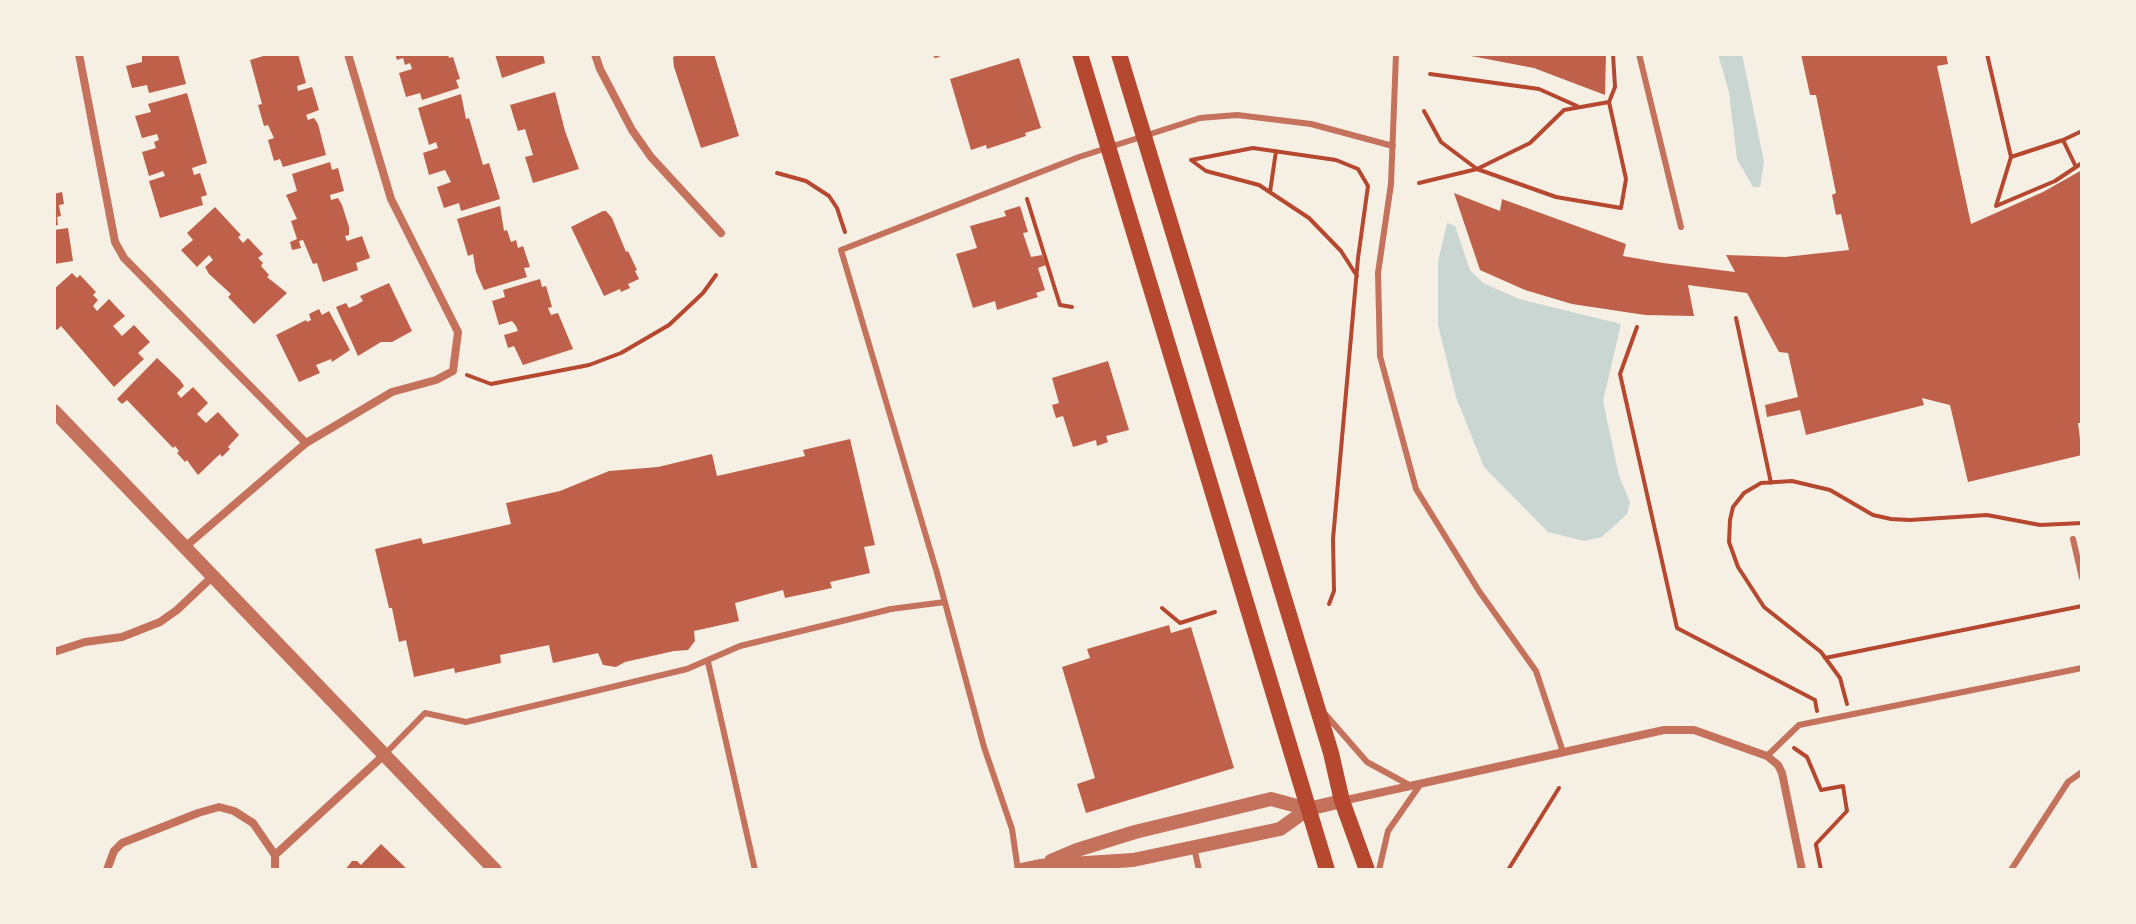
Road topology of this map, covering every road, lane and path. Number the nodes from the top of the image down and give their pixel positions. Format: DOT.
graph roads {
  1 [pos="79,54"];
  2 [pos="348,54"];
  3 [pos="595,54"];
  4 [pos="1080,54"];
  5 [pos="1119,54"];
  6 [pos="1396,54"];
  7 [pos="1613,54"];
  8 [pos="1639,54"];
  9 [pos="1987,54"];
  10 [pos="1430,74"];
  11 [pos="1609,102"];
  12 [pos="1577,106"];
  13 [pos="1424,111"];
  14 [pos="2082,131"];
  15 [pos="1144,134"];
  16 [pos="2063,140"];
  17 [pos="1108,146"];
  18 [pos="1393,146"];
  19 [pos="1276,151"];
  20 [pos="2011,157"];
  21 [pos="2082,163"];
  22 [pos="2076,167"];
  23 [pos="1477,169"];
  24 [pos="777,173"];
  25 [pos="1419,183"];
  26 [pos="1270,192"];
  27 [pos="1027,199"];
  28 [pos="1681,227"];
  29 [pos="845,232"];
  30 [pos="721,233"];
  31 [pos="716,275"];
  32 [pos="1357,276"];
  33 [pos="1072,307"];
  34 [pos="1736,318"];
  35 [pos="1637,327"];
  36 [pos="453,371"];
  37 [pos="54,411"];
  38 [pos="306,443"];
  39 [pos="1771,483"];
  40 [pos="2082,523"];
  41 [pos="2073,539"];
  42 [pos="185,547"];
  43 [pos="213,575"];
  44 [pos="2082,578"];
  45 [pos="945,602"];
  46 [pos="1329,604"];
  47 [pos="2082,606"];
  48 [pos="1162,608"];
  49 [pos="1215,612"];
  50 [pos="54,652"];
  51 [pos="1825,658"];
  52 [pos="708,662"];
  53 [pos="2082,668"];
  54 [pos="1315,702"];
  55 [pos="1850,714"];
  56 [pos="1820,720"];
  57 [pos="1784,737"];
  58 [pos="1563,752"];
  59 [pos="384,755"];
  60 [pos="1767,756"];
  61 [pos="2082,772"];
  62 [pos="1421,784"];
  63 [pos="1411,786"];
  64 [pos="1559,788"];
  65 [pos="1342,801"];
  66 [pos="1308,809"];
  67 [pos="1816,844"];
  68 [pos="1194,847"];
  69 [pos="275,855"];
  70 [pos="1040,866"];
  71 [pos="493,869"];
  72 [pos="107,870"];
  73 [pos="275,870"];
  74 [pos="755,870"];
  75 [pos="1019,870"];
  76 [pos="1199,870"];
  77 [pos="1327,870"];
  78 [pos="1367,870"];
  79 [pos="1379,870"];
  80 [pos="1508,870"];
  81 [pos="1802,870"];
  82 [pos="2011,870"];
  1 -- 38 [label="street"];
  2 -- 36 [label="street"];
  3 -- 30 [label="street"];
  4 -- 17 [label="main road"];
  5 -- 15 [label="main road"];
  6 -- 18 [label="lane"];
  7 -- 11 [label="path"];
  8 -- 28 [label="lane"];
  9 -- 20 [label="path"];
  10 -- 12 [label="path"];
  11 -- 12 [label="path"];
  11 -- 23 [label="path"];
  12 -- 23 [label="path"];
  13 -- 23 [label="path"];
  14 -- 16 [label="path"];
  15 -- 17 [label="lane"];
  15 -- 18 [label="lane"];
  15 -- 54 [label="main road"];
  16 -- 20 [label="path"];
  16 -- 22 [label="path"];
  17 -- 45 [label="lane"];
  17 -- 66 [label="main road"];
  18 -- 58 [label="lane"];
  19 -- 26 [label="path"];
  19 -- 26 [label="path"];
  19 -- 32 [label="path"];
  20 -- 22 [label="path"];
  21 -- 22 [label="path"];
  23 -- 25 [label="path"];
  24 -- 29 [label="path"];
  26 -- 32 [label="path"];
  27 -- 33 [label="path"];
  31 -- 36 [label="path"];
  32 -- 46 [label="path"];
  34 -- 39 [label="path"];
  35 -- 56 [label="path"];
  36 -- 38 [label="street"];
  37 -- 42 [label="street"];
  38 -- 42 [label="street"];
  39 -- 40 [label="path"];
  39 -- 51 [label="path"];
  41 -- 44 [label="lane"];
  42 -- 43 [label="street"];
  43 -- 50 [label="street"];
  43 -- 59 [label="street"];
  45 -- 52 [label="lane"];
  45 -- 75 [label="lane"];
  47 -- 51 [label="path"];
  48 -- 49 [label="path"];
  51 -- 55 [label="path"];
  52 -- 59 [label="lane"];
  52 -- 74 [label="lane"];
  53 -- 55 [label="lane"];
  54 -- 63 [label="lane"];
  54 -- 65 [label="main road"];
  55 -- 56 [label="lane"];
  56 -- 57 [label="lane"];
  57 -- 60 [label="lane"];
  57 -- 67 [label="path"];
  58 -- 60 [label="street"];
  58 -- 62 [label="street"];
  59 -- 69 [label="street"];
  59 -- 71 [label="street"];
  60 -- 81 [label="street"];
  61 -- 82 [label="lane"];
  62 -- 63 [label="street"];
  62 -- 79 [label="lane"];
  63 -- 65 [label="street"];
  64 -- 80 [label="path"];
  65 -- 66 [label="street"];
  65 -- 78 [label="main road"];
  66 -- 68 [label="street"];
  66 -- 70 [label="street"];
  66 -- 77 [label="main road"];
  68 -- 70 [label="street"];
  68 -- 76 [label="lane"];
  69 -- 72 [label="street"];
  69 -- 73 [label="street"];
  70 -- 75 [label="street"];
}
